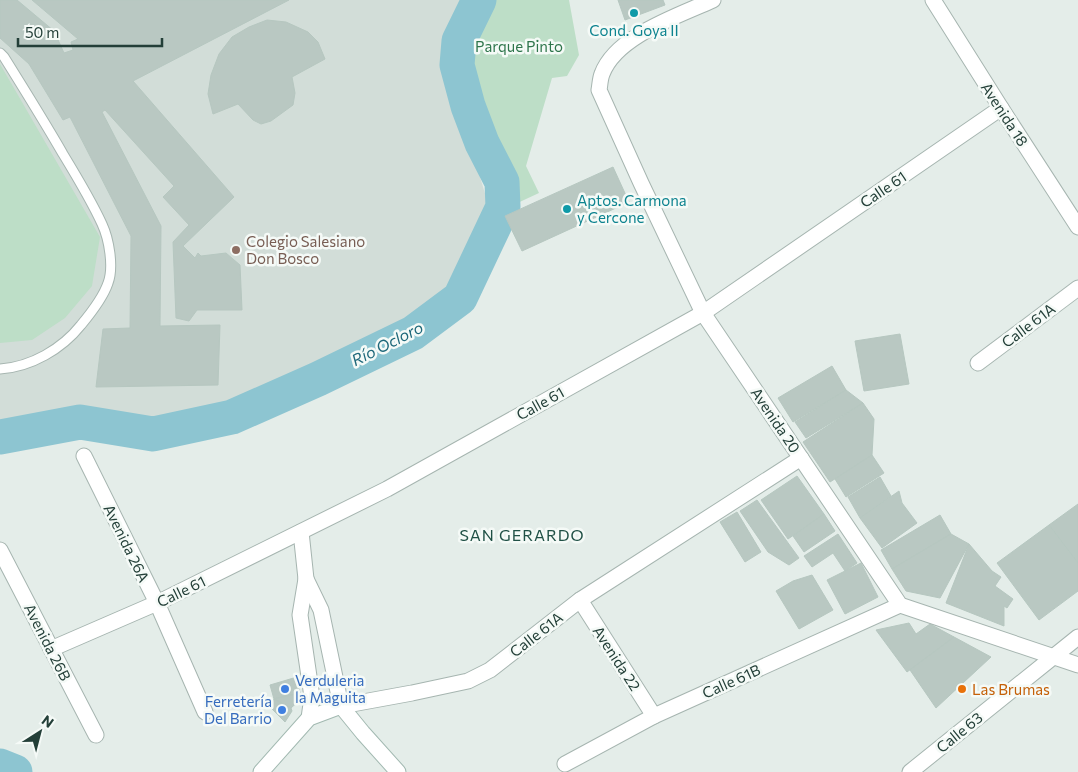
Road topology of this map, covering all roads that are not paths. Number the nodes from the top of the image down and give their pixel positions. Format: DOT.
graph roads {
  1 [pos="713,0"];
  2 [pos="933,0"];
  3 [pos="0,53"];
  4 [pos="1001,108"];
  5 [pos="1078,227"];
  6 [pos="1078,288"];
  7 [pos="703,312"];
  8 [pos="978,363"];
  9 [pos="0,369"];
  10 [pos="84,456"];
  11 [pos="801,458"];
  12 [pos="301,532"];
  13 [pos="0,550"];
  14 [pos="306,578"];
  15 [pos="580,600"];
  16 [pos="157,603"];
  17 [pos="900,605"];
  18 [pos="1078,637"];
  19 [pos="51,649"];
  20 [pos="1053,656"];
  21 [pos="1078,665"];
  22 [pos="341,706"];
  23 [pos="205,712"];
  24 [pos="654,716"];
  25 [pos="309,718"];
  26 [pos="96,735"];
  27 [pos="566,764"];
  28 [pos="261,772"];
  29 [pos="398,772"];
  30 [pos="910,772"];
  1 -- 7 [label="street, Avenida 20"];
  2 -- 4 [label="street, Avenida 18"];
  3 -- 9 [label="lane"];
  4 -- 5 [label="street, Avenida 18"];
  4 -- 7 [label="street, Calle 61"];
  6 -- 8 [label="street, Calle 61A"];
  7 -- 11 [label="street, Avenida 20"];
  7 -- 12 [label="street, Calle 61"];
  10 -- 16 [label="street, Avenida 26A"];
  11 -- 15 [label="street, Calle 61A"];
  11 -- 17 [label="street, Avenida 20"];
  12 -- 14 [label="street"];
  12 -- 16 [label="street, Calle 61"];
  13 -- 19 [label="street, Avenida 26B"];
  14 -- 22 [label="street"];
  14 -- 25 [label="street"];
  15 -- 22 [label="street, Calle 61A"];
  15 -- 24 [label="street, Avenida 22"];
  16 -- 19 [label="street, Calle 61"];
  16 -- 23 [label="street, Avenida 26A"];
  17 -- 20 [label="street"];
  17 -- 24 [label="street, Calle 61B"];
  18 -- 20 [label="street, Calle 63"];
  19 -- 26 [label="street, Avenida 26B"];
  20 -- 21 [label="street"];
  20 -- 30 [label="street, Calle 63"];
  22 -- 25 [label="street, Calle 61A"];
  22 -- 29 [label="street"];
  24 -- 27 [label="street, Calle 61B"];
  25 -- 28 [label="street, Calle 61A"];
}
